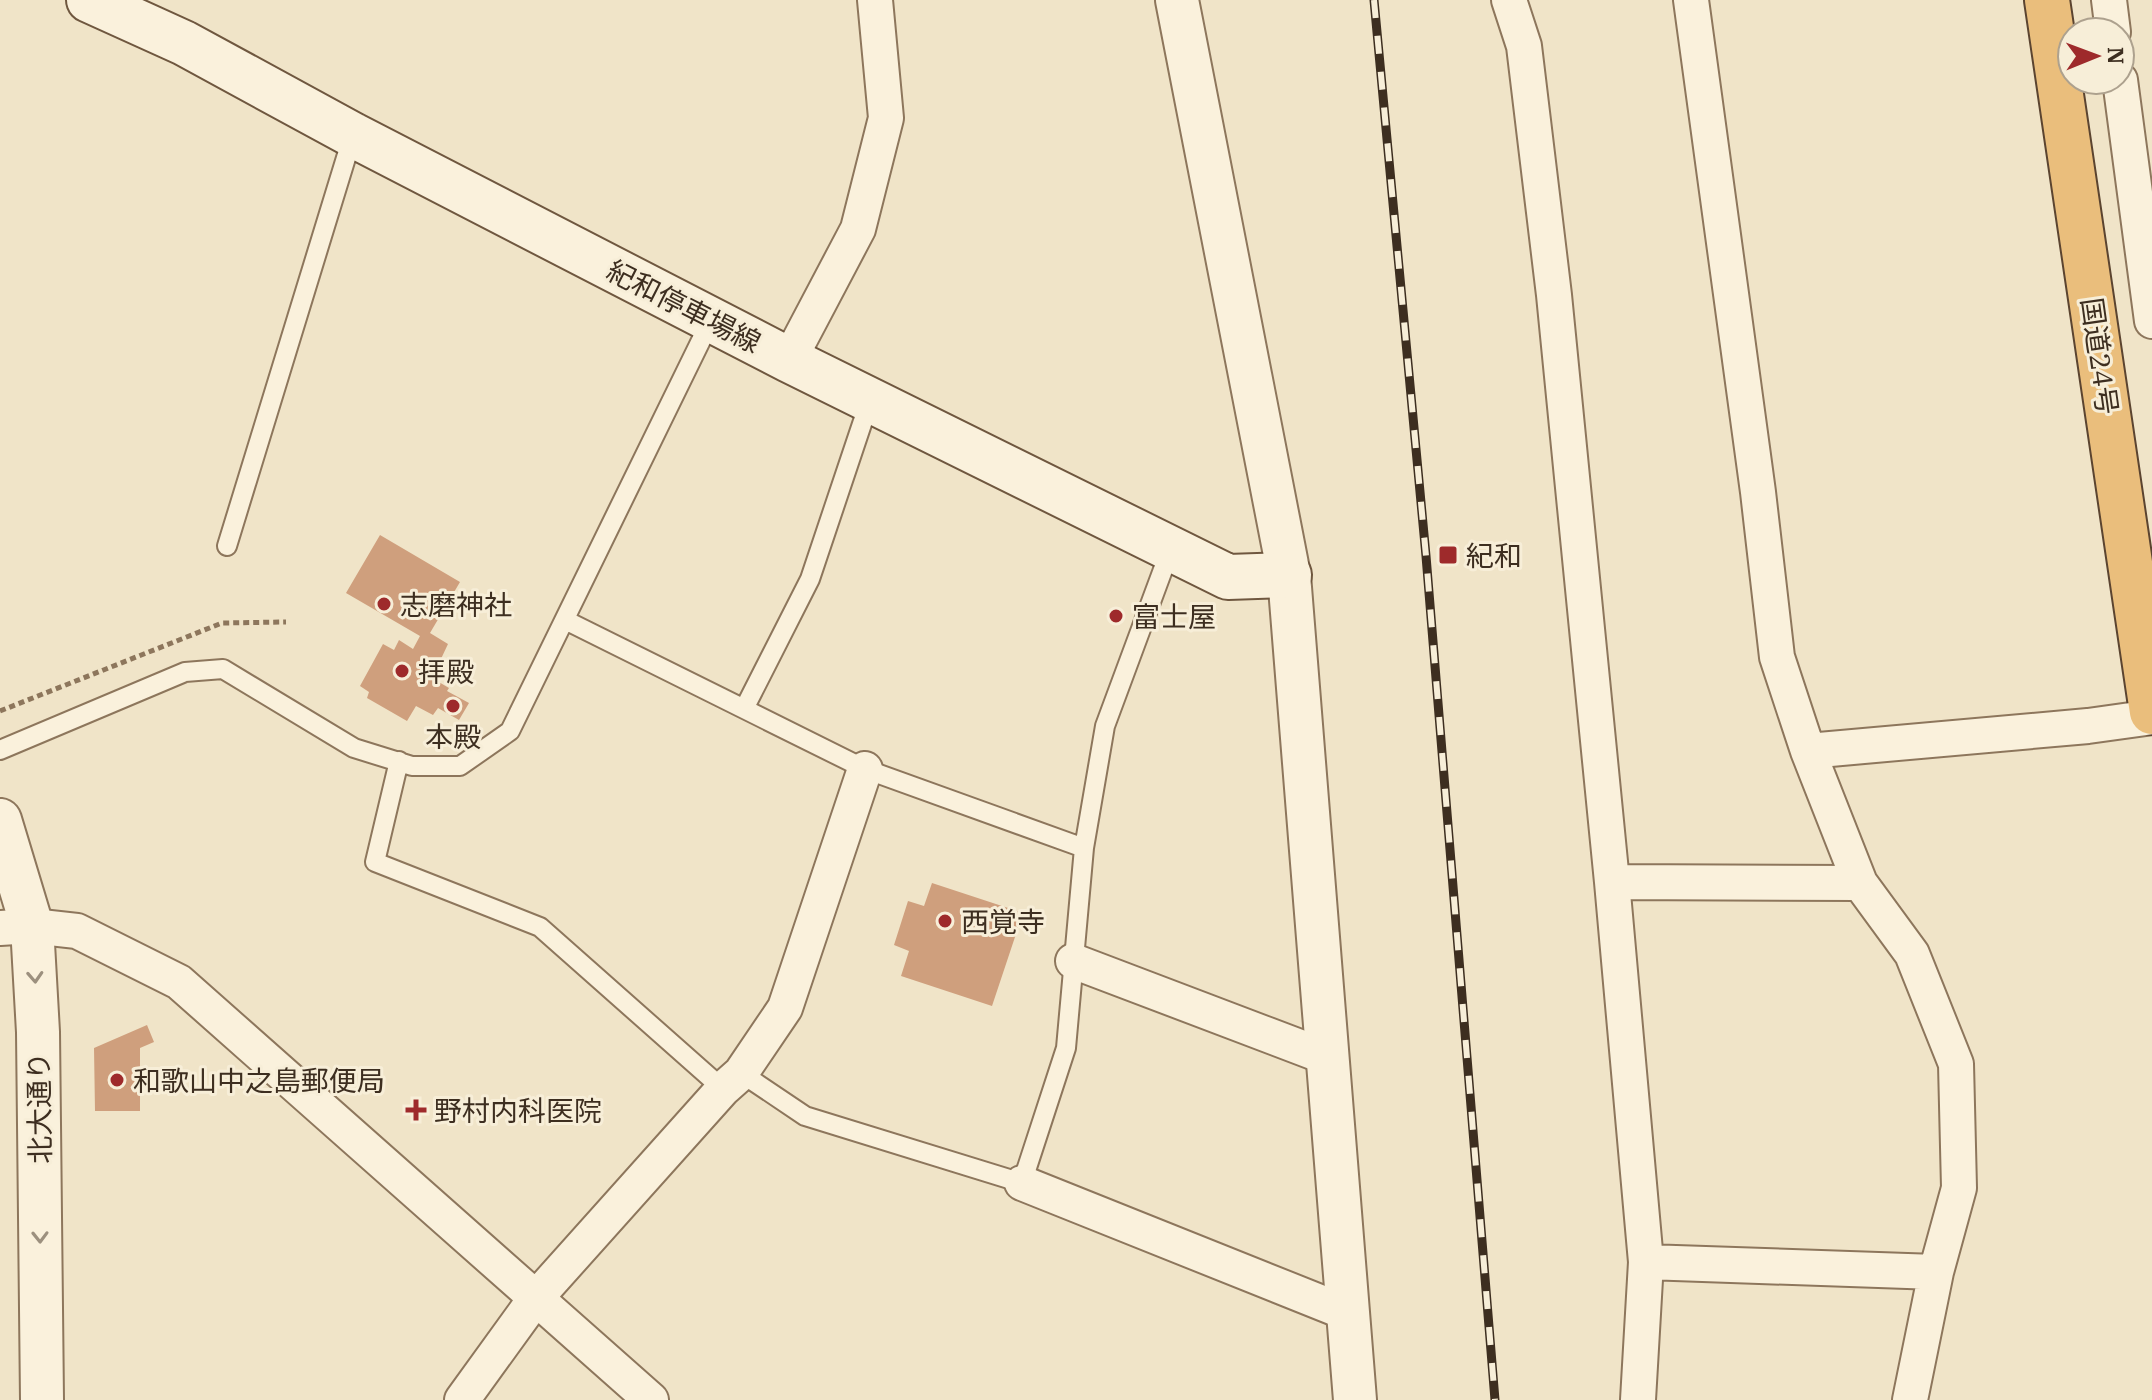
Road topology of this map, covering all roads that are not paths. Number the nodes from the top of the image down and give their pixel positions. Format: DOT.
graph roads {
  1 [pos="89,0"];
  2 [pos="875,0"];
  3 [pos="1177,0"];
  4 [pos="1509,0"];
  5 [pos="1691,0"];
  6 [pos="2047,0"];
  7 [pos="2122,96"];
  8 [pos="353,135"];
  9 [pos="711,320"];
  10 [pos="2152,321"];
  11 [pos="789,360"];
  12 [pos="870,400"];
  13 [pos="227,546"];
  14 [pos="1171,548"];
  15 [pos="1289,575"];
  16 [pos="565,620"];
  17 [pos="745,707"];
  18 [pos="2152,715"];
  19 [pos="0,750"];
  20 [pos="1808,751"];
  21 [pos="399,761"];
  22 [pos="865,769"];
  23 [pos="0,820"];
  24 [pos="1084,848"];
  25 [pos="1612,882"];
  26 [pos="1860,883"];
  27 [pos="16,927"];
  28 [pos="1073,961"];
  29 [pos="1326,1057"];
  30 [pos="732,1081"];
  31 [pos="1022,1183"];
  32 [pos="1646,1262"];
  33 [pos="1936,1272"];
  34 [pos="535,1299"];
  35 [pos="1347,1313"];
  36 [pos="42,1400"];
  37 [pos="462,1400"];
  38 [pos="651,1400"];
  39 [pos="1355,1400"];
  40 [pos="1638,1400"];
  41 [pos="1910,1400"];
  1 -- 8 [label="main road, 紀和停車場線"];
  2 -- 11 [label="street"];
  3 -- 15 [label="street"];
  4 -- 25 [label="street"];
  5 -- 20 [label="street"];
  6 -- 18 [label="highway, 国道24号"];
  7 -- 10 [label="street"];
  8 -- 9 [label="main road, 紀和停車場線"];
  8 -- 13 [label="lane"];
  9 -- 11 [label="main road, 紀和停車場線"];
  9 -- 16 [label="lane"];
  11 -- 12 [label="main road, 紀和停車場線"];
  12 -- 14 [label="main road, 紀和停車場線"];
  12 -- 17 [label="lane"];
  14 -- 15 [label="main road, 紀和停車場線"];
  14 -- 24 [label="lane"];
  15 -- 29 [label="street"];
  16 -- 17 [label="lane"];
  16 -- 21 [label="lane"];
  17 -- 22 [label="lane"];
  18 -- 20 [label="street"];
  19 -- 21 [label="lane"];
  20 -- 26 [label="street"];
  21 -- 30 [label="lane"];
  22 -- 24 [label="lane"];
  22 -- 30 [label="street"];
  23 -- 27 [label="street, 北大通り"];
  24 -- 28 [label="lane"];
  25 -- 26 [label="street"];
  25 -- 32 [label="street"];
  26 -- 33 [label="street"];
  27 -- 34 [label="street"];
  27 -- 36 [label="street, 北大通り, one-way"];
  28 -- 29 [label="street"];
  28 -- 31 [label="lane"];
  29 -- 35 [label="street"];
  30 -- 31 [label="lane"];
  30 -- 34 [label="street"];
  31 -- 35 [label="street"];
  32 -- 33 [label="street"];
  32 -- 40 [label="street"];
  33 -- 41 [label="street"];
  34 -- 37 [label="street"];
  34 -- 38 [label="street"];
  35 -- 39 [label="street"];
}
